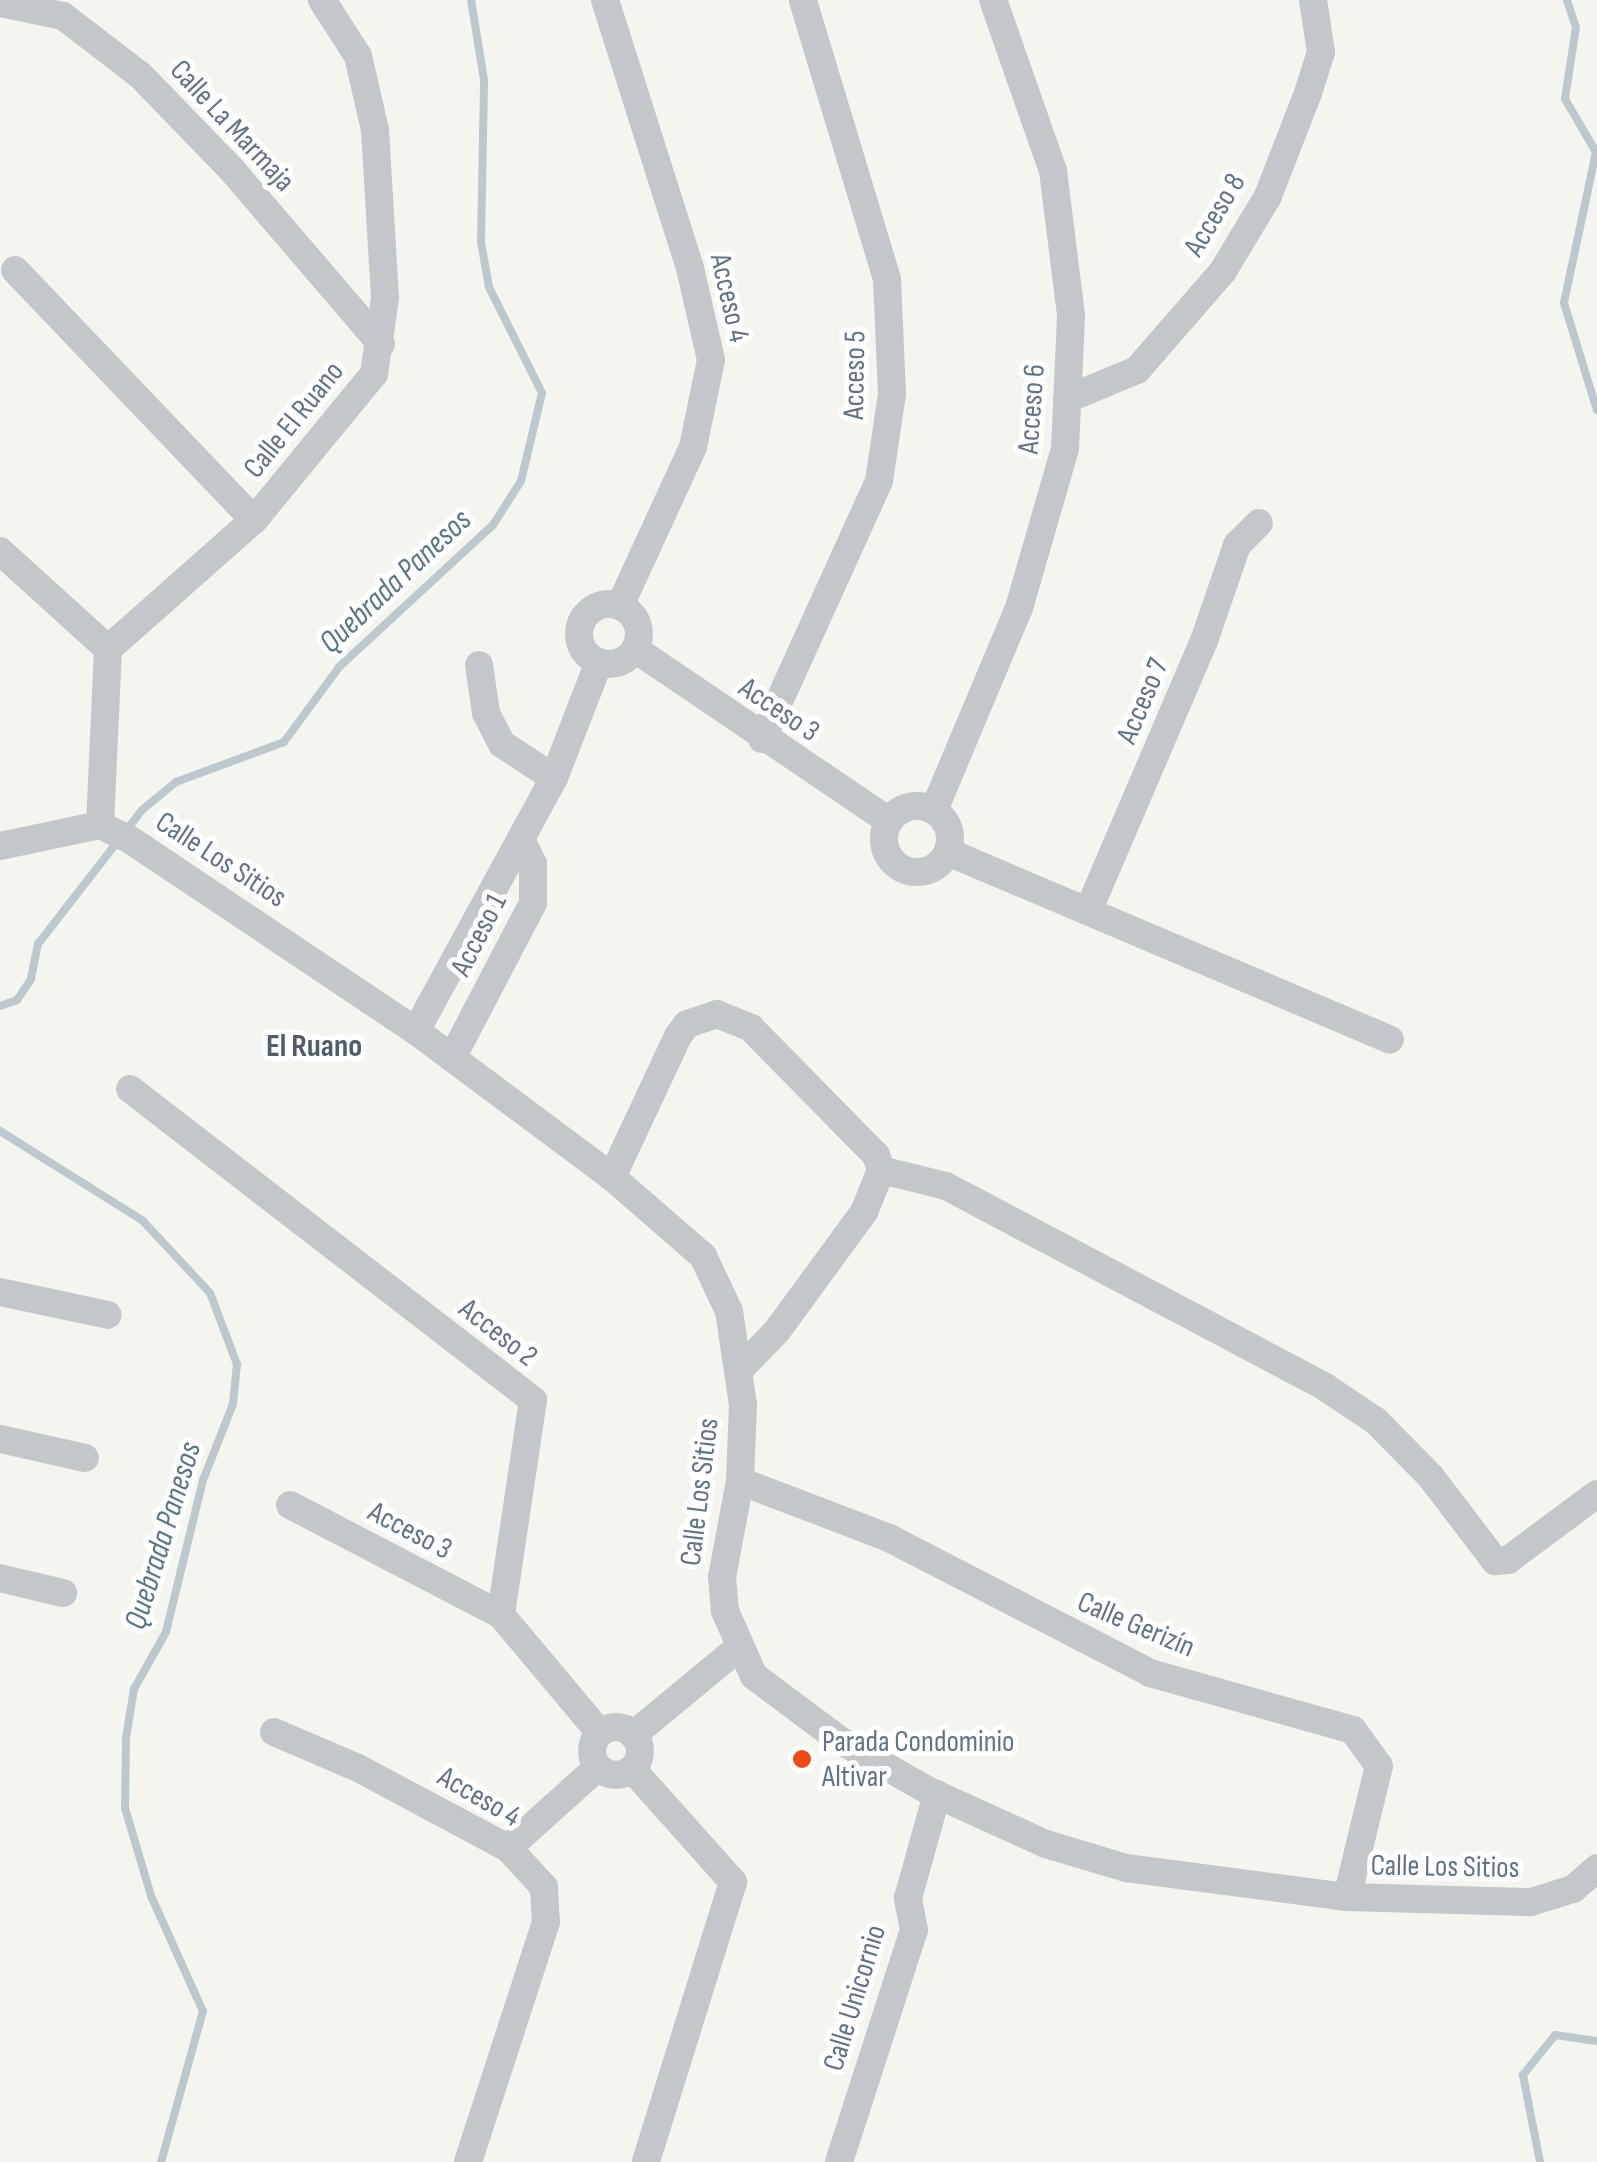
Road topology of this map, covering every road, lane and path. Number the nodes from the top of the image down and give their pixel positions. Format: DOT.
graph roads {
  1 [pos="322,0"];
  2 [pos="605,0"];
  3 [pos="803,0"];
  4 [pos="993,0"];
  5 [pos="1313,0"];
  6 [pos="0,3"];
  7 [pos="15,270"];
  8 [pos="382,344"];
  9 [pos="1067,399"];
  10 [pos="254,520"];
  11 [pos="1260,523"];
  12 [pos="0,552"];
  13 [pos="620,606"];
  14 [pos="108,649"];
  15 [pos="635,649"];
  16 [pos="598,662"];
  17 [pos="479,665"];
  18 [pos="762,739"];
  19 [pos="554,778"];
  20 [pos="934,810"];
  21 [pos="889,822"];
  22 [pos="100,825"];
  23 [pos="521,838"];
  24 [pos="0,846"];
  25 [pos="948,852"];
  26 [pos="1090,908"];
  27 [pos="416,1032"];
  28 [pos="1390,1040"];
  29 [pos="452,1058"];
  30 [pos="130,1089"];
  31 [pos="881,1170"];
  32 [pos="612,1177"];
  33 [pos="0,1292"];
  34 [pos="108,1315"];
  35 [pos="740,1369"];
  36 [pos="0,1439"];
  37 [pos="85,1458"];
  38 [pos="740,1481"];
  39 [pos="1597,1494"];
  40 [pos="290,1505"];
  41 [pos="0,1578"];
  42 [pos="63,1593"];
  43 [pos="501,1615"];
  44 [pos="737,1649"];
  45 [pos="274,1732"];
  46 [pos="600,1734"];
  47 [pos="634,1736"];
  48 [pos="598,1768"];
  49 [pos="632,1769"];
  50 [pos="937,1794"];
  51 [pos="508,1848"];
  52 [pos="1597,1868"];
  53 [pos="1347,1897"];
  54 [pos="468,2162"];
  55 [pos="646,2162"];
  56 [pos="839,2162"];
  1 -- 8 [label="street, Calle El Ruano"];
  2 -- 13 [label="street, Acceso 4"];
  3 -- 18 [label="street, Acceso 5"];
  4 -- 9 [label="street, Acceso 6"];
  5 -- 9 [label="street, Acceso 8"];
  6 -- 8 [label="street, Calle La Marmaja"];
  7 -- 10 [label="street"];
  8 -- 10 [label="street, Calle El Ruano"];
  9 -- 20 [label="street, Acceso 6"];
  10 -- 14 [label="street, Calle El Ruano"];
  11 -- 26 [label="street, Acceso 7"];
  12 -- 14 [label="street"];
  13 -- 15 [label="street"];
  13 -- 16 [label="street"];
  14 -- 22 [label="street"];
  15 -- 16 [label="street"];
  15 -- 18 [label="street, Acceso 3"];
  16 -- 19 [label="street, Acceso 1"];
  17 -- 19 [label="street"];
  18 -- 21 [label="street, Acceso 3"];
  19 -- 23 [label="street, Acceso 1"];
  20 -- 21 [label="street"];
  20 -- 25 [label="street"];
  21 -- 25 [label="street"];
  22 -- 24 [label="street"];
  22 -- 27 [label="street, Calle Los Sitios"];
  23 -- 27 [label="street, Acceso 1"];
  23 -- 29 [label="street, Acceso 1"];
  25 -- 26 [label="street"];
  26 -- 28 [label="street"];
  27 -- 29 [label="street, Calle Los Sitios"];
  29 -- 32 [label="street, Calle Los Sitios"];
  30 -- 43 [label="street, Acceso 2"];
  31 -- 32 [label="street"];
  31 -- 35 [label="street"];
  31 -- 39 [label="street"];
  32 -- 35 [label="street, Calle Los Sitios"];
  33 -- 34 [label="street"];
  35 -- 38 [label="street, Calle Los Sitios"];
  36 -- 37 [label="street"];
  38 -- 44 [label="street, Calle Los Sitios"];
  38 -- 53 [label="street, Calle Gerizín"];
  40 -- 43 [label="street, Acceso 3"];
  41 -- 42 [label="street"];
  43 -- 46 [label="street"];
  44 -- 47 [label="street"];
  44 -- 50 [label="street, Calle Los Sitios"];
  45 -- 51 [label="street, Acceso 4"];
  46 -- 47 [label="street"];
  46 -- 48 [label="street"];
  47 -- 49 [label="street"];
  48 -- 49 [label="street"];
  48 -- 51 [label="street"];
  49 -- 55 [label="street"];
  50 -- 53 [label="street, Calle Los Sitios"];
  50 -- 56 [label="street, Calle Unicornio"];
  51 -- 54 [label="street, Acceso 4"];
  52 -- 53 [label="street, Calle Los Sitios"];
}
